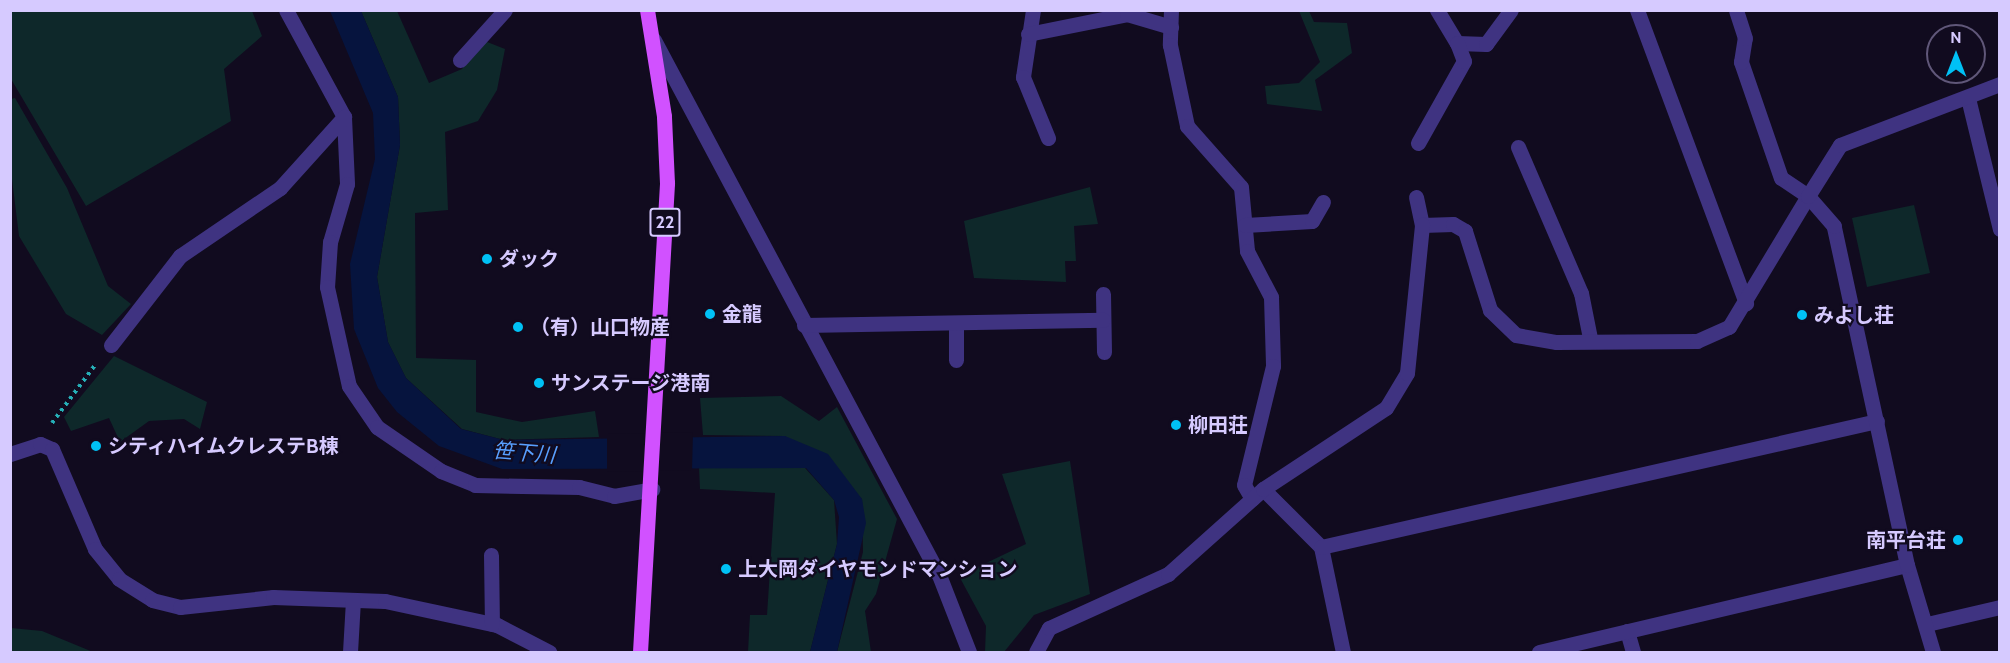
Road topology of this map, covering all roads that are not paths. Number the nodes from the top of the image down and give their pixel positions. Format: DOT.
graph roads {
  1 [pos="286,10"];
  2 [pos="505,10"];
  3 [pos="647,10"];
  4 [pos="1034,10"];
  5 [pos="1171,10"];
  6 [pos="1437,10"];
  7 [pos="1511,10"];
  8 [pos="1637,10"];
  9 [pos="1736,10"];
  10 [pos="1171,27"];
  11 [pos="651,32"];
  12 [pos="1028,34"];
  13 [pos="1457,43"];
  14 [pos="460,60"];
  15 [pos="2000,84"];
  16 [pos="1968,99"];
  17 [pos="345,117"];
  18 [pos="1048,138"];
  19 [pos="1418,143"];
  20 [pos="1518,147"];
  21 [pos="1808,196"];
  22 [pos="1416,197"];
  23 [pos="1323,202"];
  24 [pos="1245,225"];
  25 [pos="1422,225"];
  26 [pos="2000,229"];
  27 [pos="1103,294"];
  28 [pos="1746,303"];
  29 [pos="1103,320"];
  30 [pos="956,322"];
  31 [pos="804,325"];
  32 [pos="1590,338"];
  33 [pos="111,345"];
  34 [pos="1104,352"];
  35 [pos="956,360"];
  36 [pos="1876,421"];
  37 [pos="10,454"];
  38 [pos="652,489"];
  39 [pos="1257,494"];
  40 [pos="1322,546"];
  41 [pos="491,555"];
  42 [pos="1907,565"];
  43 [pos="353,600"];
  44 [pos="2000,607"];
  45 [pos="492,624"];
  46 [pos="1927,624"];
  47 [pos="1627,631"];
  48 [pos="350,652"];
  49 [pos="549,652"];
  50 [pos="640,652"];
  51 [pos="969,652"];
  52 [pos="1036,652"];
  53 [pos="1343,652"];
  54 [pos="1539,652"];
  55 [pos="1633,652"];
  56 [pos="1933,652"];
  1 -- 17 [label="street"];
  2 -- 14 [label="street"];
  3 -- 11 [label="main road, 22"];
  4 -- 12 [label="street"];
  5 -- 10 [label="street"];
  6 -- 13 [label="street"];
  7 -- 13 [label="street"];
  8 -- 28 [label="street"];
  9 -- 21 [label="street"];
  10 -- 12 [label="street"];
  10 -- 24 [label="street"];
  11 -- 31 [label="street"];
  11 -- 38 [label="main road, 22"];
  12 -- 18 [label="street"];
  13 -- 19 [label="street"];
  15 -- 16 [label="street"];
  16 -- 21 [label="street"];
  16 -- 26 [label="street"];
  17 -- 33 [label="street"];
  17 -- 38 [label="street"];
  20 -- 32 [label="street"];
  21 -- 28 [label="street"];
  21 -- 36 [label="street"];
  22 -- 25 [label="street"];
  23 -- 24 [label="street"];
  24 -- 39 [label="street"];
  25 -- 32 [label="street"];
  25 -- 39 [label="street"];
  27 -- 29 [label="street"];
  28 -- 32 [label="street"];
  29 -- 30 [label="street"];
  29 -- 34 [label="street"];
  30 -- 31 [label="street"];
  30 -- 35 [label="street"];
  31 -- 51 [label="street"];
  36 -- 40 [label="street"];
  36 -- 42 [label="street"];
  37 -- 43 [label="street"];
  38 -- 50 [label="main road, 22"];
  39 -- 40 [label="street"];
  39 -- 52 [label="street"];
  40 -- 53 [label="street"];
  41 -- 45 [label="street"];
  42 -- 46 [label="street"];
  42 -- 47 [label="street"];
  43 -- 45 [label="street"];
  43 -- 48 [label="street"];
  44 -- 46 [label="street"];
  45 -- 49 [label="street"];
  46 -- 56 [label="street"];
  47 -- 54 [label="street"];
  47 -- 55 [label="street"];
}
